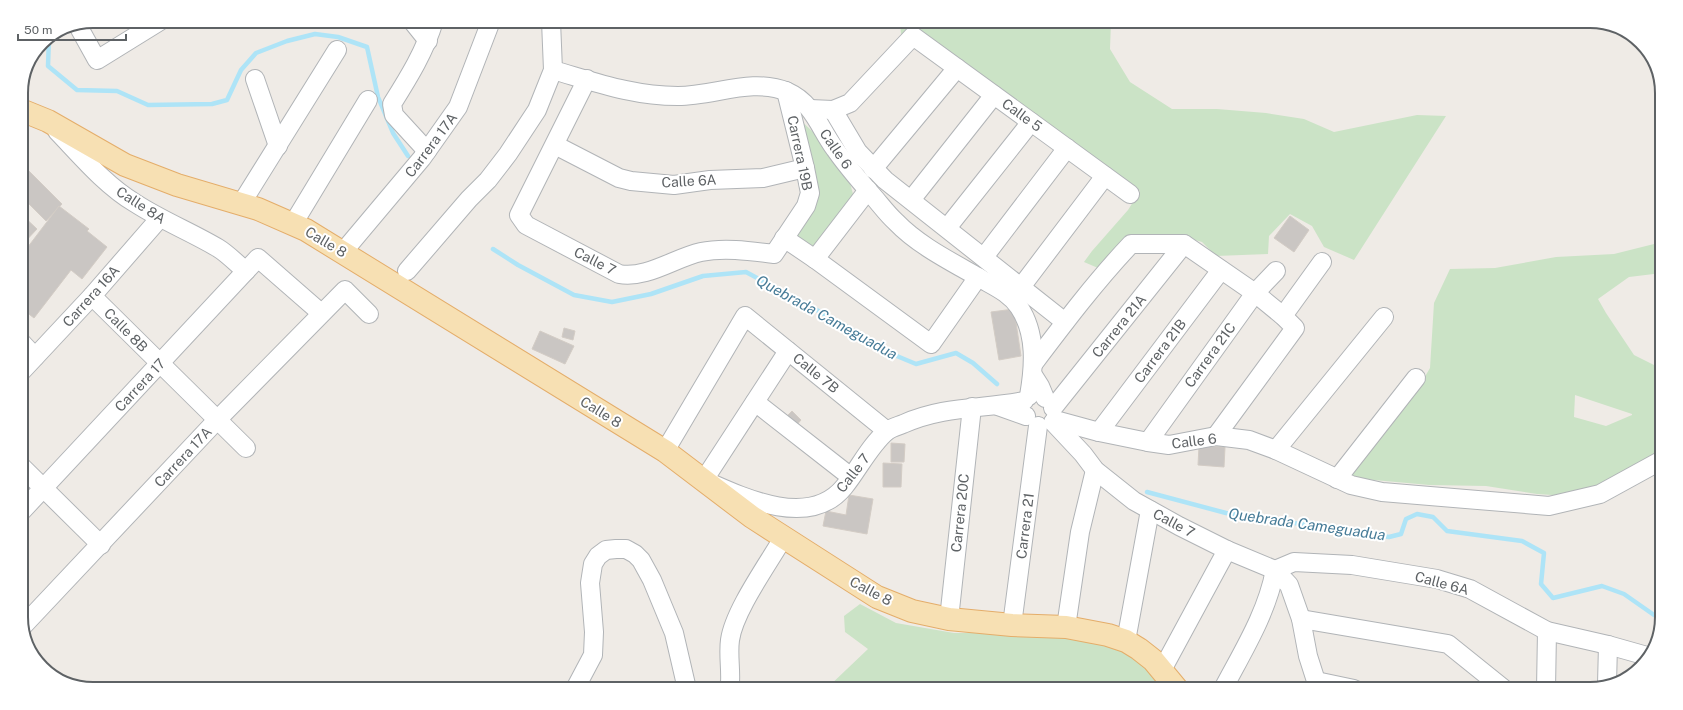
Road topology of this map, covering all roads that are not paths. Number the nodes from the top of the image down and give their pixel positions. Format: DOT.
graph roads {
  1 [pos="149,28"];
  2 [pos="418,28"];
  3 [pos="432,28"];
  4 [pos="488,28"];
  5 [pos="551,28"];
  6 [pos="80,29"];
  7 [pos="913,36"];
  8 [pos="428,41"];
  9 [pos="337,50"];
  10 [pos="957,68"];
  11 [pos="553,70"];
  12 [pos="255,79"];
  13 [pos="587,80"];
  14 [pos="786,91"];
  15 [pos="994,95"];
  16 [pos="368,100"];
  17 [pos="810,109"];
  18 [pos="833,110"];
  19 [pos="28,113"];
  20 [pos="48,121"];
  21 [pos="1031,122"];
  22 [pos="555,145"];
  23 [pos="278,146"];
  24 [pos="1067,148"];
  25 [pos="424,155"];
  26 [pos="805,168"];
  27 [pos="873,169"];
  28 [pos="1105,176"];
  29 [pos="868,190"];
  30 [pos="1130,194"];
  31 [pos="911,200"];
  32 [pos="241,204"];
  33 [pos="159,219"];
  34 [pos="293,224"];
  35 [pos="947,228"];
  36 [pos="784,238"];
  37 [pos="1184,244"];
  38 [pos="343,252"];
  39 [pos="774,254"];
  40 [pos="984,257"];
  41 [pos="815,259"];
  42 [pos="1322,262"];
  43 [pos="1222,270"];
  44 [pos="246,271"];
  45 [pos="408,271"];
  46 [pos="1276,271"];
  47 [pos="978,277"];
  48 [pos="1021,287"];
  49 [pos="1255,293"];
  50 [pos="92,296"];
  51 [pos="321,313"];
  52 [pos="369,314"];
  53 [pos="1384,317"];
  54 [pos="1065,322"];
  55 [pos="1289,322"];
  56 [pos="28,350"];
  57 [pos="788,351"];
  58 [pos="35,357"];
  59 [pos="160,363"];
  60 [pos="28,364"];
  61 [pos="1033,369"];
  62 [pos="1416,378"];
  63 [pos="755,402"];
  64 [pos="972,408"];
  65 [pos="1040,411"];
  66 [pos="217,420"];
  67 [pos="887,431"];
  68 [pos="1099,432"];
  69 [pos="1216,436"];
  70 [pos="1148,442"];
  71 [pos="246,448"];
  72 [pos="1276,450"];
  73 [pos="665,451"];
  74 [pos="1655,464"];
  75 [pos="1095,470"];
  76 [pos="28,473"];
  77 [pos="851,477"];
  78 [pos="704,480"];
  79 [pos="1344,482"];
  80 [pos="44,488"];
  81 [pos="28,505"];
  82 [pos="1150,510"];
  83 [pos="784,538"];
  84 [pos="101,545"];
  85 [pos="1227,550"];
  86 [pos="1274,570"];
  87 [pos="949,619"];
  88 [pos="1301,619"];
  89 [pos="28,621"];
  90 [pos="1012,625"];
  91 [pos="1066,627"];
  92 [pos="1547,631"];
  93 [pos="1126,641"];
  94 [pos="1608,645"];
  95 [pos="1642,655"];
  96 [pos="1162,670"];
  97 [pos="1607,680"];
  98 [pos="579,682"];
  99 [pos="685,682"];
  100 [pos="730,682"];
  101 [pos="1171,682"];
  102 [pos="1227,682"];
  103 [pos="1315,682"];
  104 [pos="1495,682"];
  105 [pos="1546,682"];
  1 -- 6 [label="street"];
  2 -- 8 [label="street"];
  3 -- 8 [label="street"];
  4 -- 25 [label="street, Carrera 17A"];
  5 -- 11 [label="street"];
  7 -- 10 [label="street, Calle 5"];
  7 -- 18 [label="street, Carrera 19B"];
  8 -- 25 [label="street"];
  9 -- 23 [label="street"];
  10 -- 15 [label="street, Calle 5"];
  10 -- 27 [label="street"];
  11 -- 13 [label="street, Calle 6"];
  11 -- 45 [label="street"];
  12 -- 23 [label="street"];
  13 -- 14 [label="street, Calle 6"];
  13 -- 22 [label="street"];
  14 -- 17 [label="street, Calle 6"];
  14 -- 26 [label="street, Carrera 19B"];
  15 -- 21 [label="street, Calle 5"];
  15 -- 31 [label="street"];
  16 -- 34 [label="street"];
  17 -- 18 [label="street, Carrera 19B"];
  17 -- 29 [label="street, Calle 6"];
  18 -- 27 [label="street"];
  19 -- 20 [label="main road, Calle 8"];
  20 -- 32 [label="main road, Calle 8"];
  20 -- 33 [label="street, Calle 8A"];
  21 -- 24 [label="street, Calle 5"];
  21 -- 35 [label="street"];
  22 -- 26 [label="street, Calle 6A"];
  22 -- 39 [label="street, Calle 7"];
  23 -- 32 [label="street"];
  24 -- 28 [label="street, Calle 5"];
  24 -- 40 [label="street"];
  25 -- 38 [label="street, Carrera 17A"];
  26 -- 36 [label="street, Carrera 19B"];
  27 -- 31 [label="street"];
  28 -- 30 [label="street, Calle 5"];
  28 -- 48 [label="street"];
  29 -- 41 [label="street"];
  29 -- 47 [label="street, Calle 6"];
  31 -- 35 [label="street"];
  32 -- 34 [label="main road, Calle 8"];
  33 -- 44 [label="street, Calle 8A"];
  33 -- 50 [label="street, Carrera 16A"];
  34 -- 38 [label="main road, Calle 8"];
  35 -- 40 [label="street"];
  36 -- 39 [label="street, Carrera 19B"];
  36 -- 41 [label="street"];
  37 -- 43 [label="street"];
  37 -- 54 [label="street"];
  37 -- 65 [label="street, Carrera 21A"];
  38 -- 73 [label="main road, Calle 8"];
  40 -- 48 [label="street"];
  41 -- 47 [label="street"];
  42 -- 55 [label="street"];
  43 -- 49 [label="street"];
  43 -- 68 [label="street, Carrera 21B"];
  44 -- 51 [label="street, Carrera 17"];
  44 -- 59 [label="street, Carrera 17"];
  46 -- 49 [label="street, Carrera 21C"];
  47 -- 61 [label="street, Calle 6"];
  48 -- 54 [label="street"];
  49 -- 55 [label="street"];
  49 -- 70 [label="street, Carrera 21C"];
  50 -- 58 [label="street, Carrera 16A"];
  50 -- 59 [label="street, Calle 8B"];
  51 -- 52 [label="street, Carrera 17A"];
  51 -- 66 [label="street, Carrera 17A"];
  53 -- 72 [label="street"];
  54 -- 61 [label="street"];
  55 -- 69 [label="street"];
  56 -- 58 [label="street"];
  57 -- 63 [label="street"];
  57 -- 67 [label="street, Calle 7B"];
  57 -- 73 [label="street, Calle 7B"];
  58 -- 60 [label="street, Carrera 16A"];
  59 -- 66 [label="street, Calle 8B"];
  59 -- 80 [label="street, Carrera 17"];
  61 -- 65 [label="street, Calle 6"];
  62 -- 79 [label="street"];
  63 -- 77 [label="street"];
  63 -- 78 [label="street"];
  64 -- 65 [label="street, Calle 7"];
  64 -- 67 [label="street, Calle 7"];
  64 -- 87 [label="street, Carrera 20C"];
  65 -- 68 [label="street, Calle 6"];
  65 -- 75 [label="street, Calle 7"];
  65 -- 90 [label="street, Carrera 21"];
  66 -- 71 [label="street, Calle 8B"];
  66 -- 84 [label="street, Carrera 17A"];
  67 -- 77 [label="street, Calle 7"];
  68 -- 70 [label="street, Calle 6"];
  69 -- 70 [label="street, Calle 6"];
  69 -- 72 [label="street, Calle 6"];
  72 -- 79 [label="street, Calle 6"];
  73 -- 78 [label="main road, Calle 8"];
  74 -- 79 [label="street, Calle 6"];
  75 -- 82 [label="street, Calle 7"];
  75 -- 91 [label="street"];
  76 -- 80 [label="street"];
  77 -- 78 [label="street, Calle 7"];
  78 -- 83 [label="main road, Calle 8"];
  80 -- 81 [label="street, Carrera 17"];
  80 -- 84 [label="street"];
  82 -- 85 [label="street, Calle 7"];
  82 -- 93 [label="street"];
  83 -- 87 [label="main road, Calle 8"];
  83 -- 100 [label="street"];
  84 -- 89 [label="street, Carrera 17A"];
  85 -- 86 [label="street, Calle 7"];
  85 -- 96 [label="street"];
  86 -- 88 [label="street"];
  86 -- 92 [label="street, Calle 6A"];
  86 -- 102 [label="street"];
  87 -- 90 [label="main road, Calle 8"];
  88 -- 103 [label="street"];
  88 -- 104 [label="street"];
  90 -- 91 [label="main road, Calle 8"];
  91 -- 93 [label="main road, Calle 8"];
  92 -- 94 [label="street, Calle 6A"];
  92 -- 105 [label="street"];
  93 -- 96 [label="main road, Calle 8"];
  94 -- 95 [label="street, Calle 6A"];
  94 -- 97 [label="street"];
  96 -- 101 [label="main road, Calle 8"];
  98 -- 99 [label="street"];
}
